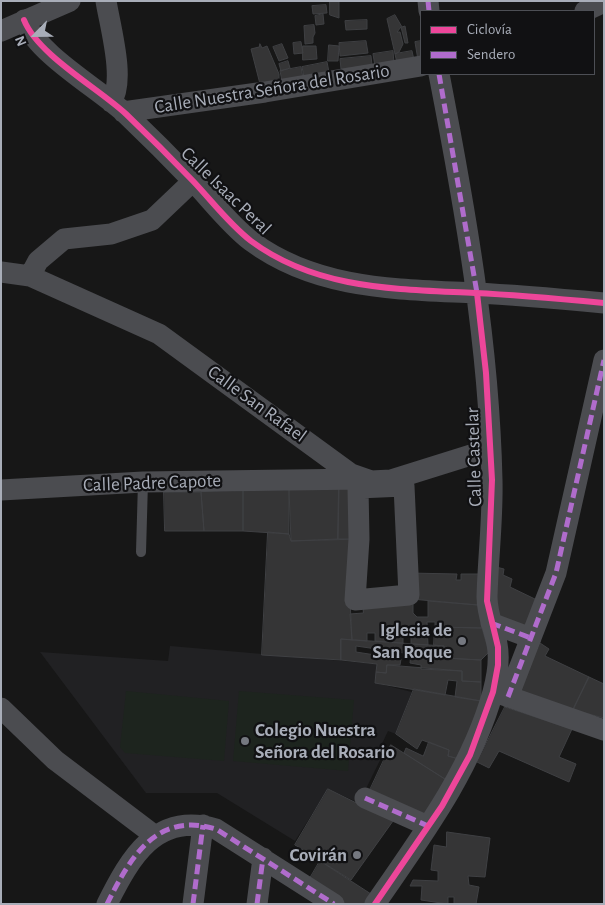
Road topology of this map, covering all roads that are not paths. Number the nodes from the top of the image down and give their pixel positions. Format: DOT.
graph roads {
  1 [pos="70,1"];
  2 [pos="106,1"];
  3 [pos="604,2"];
  4 [pos="588,10"];
  5 [pos="24,20"];
  6 [pos="1,30"];
  7 [pos="420,66"];
  8 [pos="439,75"];
  9 [pos="117,107"];
  10 [pos="192,181"];
  11 [pos="1,272"];
  12 [pos="30,276"];
  13 [pos="477,293"];
  14 [pos="604,303"];
  15 [pos="604,360"];
  16 [pos="312,444"];
  17 [pos="490,449"];
  18 [pos="303,480"];
  19 [pos="142,482"];
  20 [pos="360,484"];
  21 [pos="1,490"];
  22 [pos="141,552"];
  23 [pos="492,622"];
  24 [pos="532,636"];
  25 [pos="504,694"];
  26 [pos="1,708"];
  27 [pos="604,730"];
  28 [pos="365,798"];
  29 [pos="203,825"];
  30 [pos="428,826"];
  31 [pos="154,835"];
  32 [pos="263,858"];
  33 [pos="107,904"];
  34 [pos="193,904"];
  35 [pos="258,904"];
  36 [pos="334,904"];
  37 [pos="374,904"];
  1 -- 5 [label="street"];
  2 -- 9 [label="street"];
  3 -- 4 [label="street"];
  5 -- 6 [label="street"];
  5 -- 9 [label="street, Calle Isaac Peral"];
  7 -- 9 [label="street, Calle Nuestra Señora del Rosario"];
  8 -- 13 [label="street, Calle Castelar"];
  9 -- 10 [label="street, Calle Isaac Peral"];
  10 -- 12 [label="street"];
  10 -- 13 [label="street, Calle Isaac Peral"];
  11 -- 12 [label="street, Calle San Rafael"];
  12 -- 16 [label="street, Calle San Rafael"];
  13 -- 14 [label="street, Calle Isaac Peral"];
  13 -- 17 [label="street, Calle Castelar"];
  15 -- 24 [label="street"];
  16 -- 18 [label="street"];
  16 -- 20 [label="street, Calle San Rafael"];
  17 -- 20 [label="street, Calle San Rafael"];
  17 -- 23 [label="street, Calle Castelar"];
  18 -- 19 [label="street, Calle Padre Capote"];
  18 -- 20 [label="street, Calle Padre Capote"];
  19 -- 21 [label="street, Calle Padre Capote"];
  19 -- 22 [label="lane"];
  20 -- 20 [label="street"];
  23 -- 24 [label="street"];
  23 -- 25 [label="street, Calle Castelar"];
  24 -- 25 [label="street"];
  25 -- 27 [label="street"];
  25 -- 30 [label="street"];
  26 -- 31 [label="street"];
  28 -- 30 [label="street"];
  29 -- 31 [label="street"];
  29 -- 32 [label="street"];
  29 -- 34 [label="street"];
  30 -- 37 [label="street"];
  31 -- 33 [label="street"];
  32 -- 35 [label="street"];
  32 -- 36 [label="street"];
}
